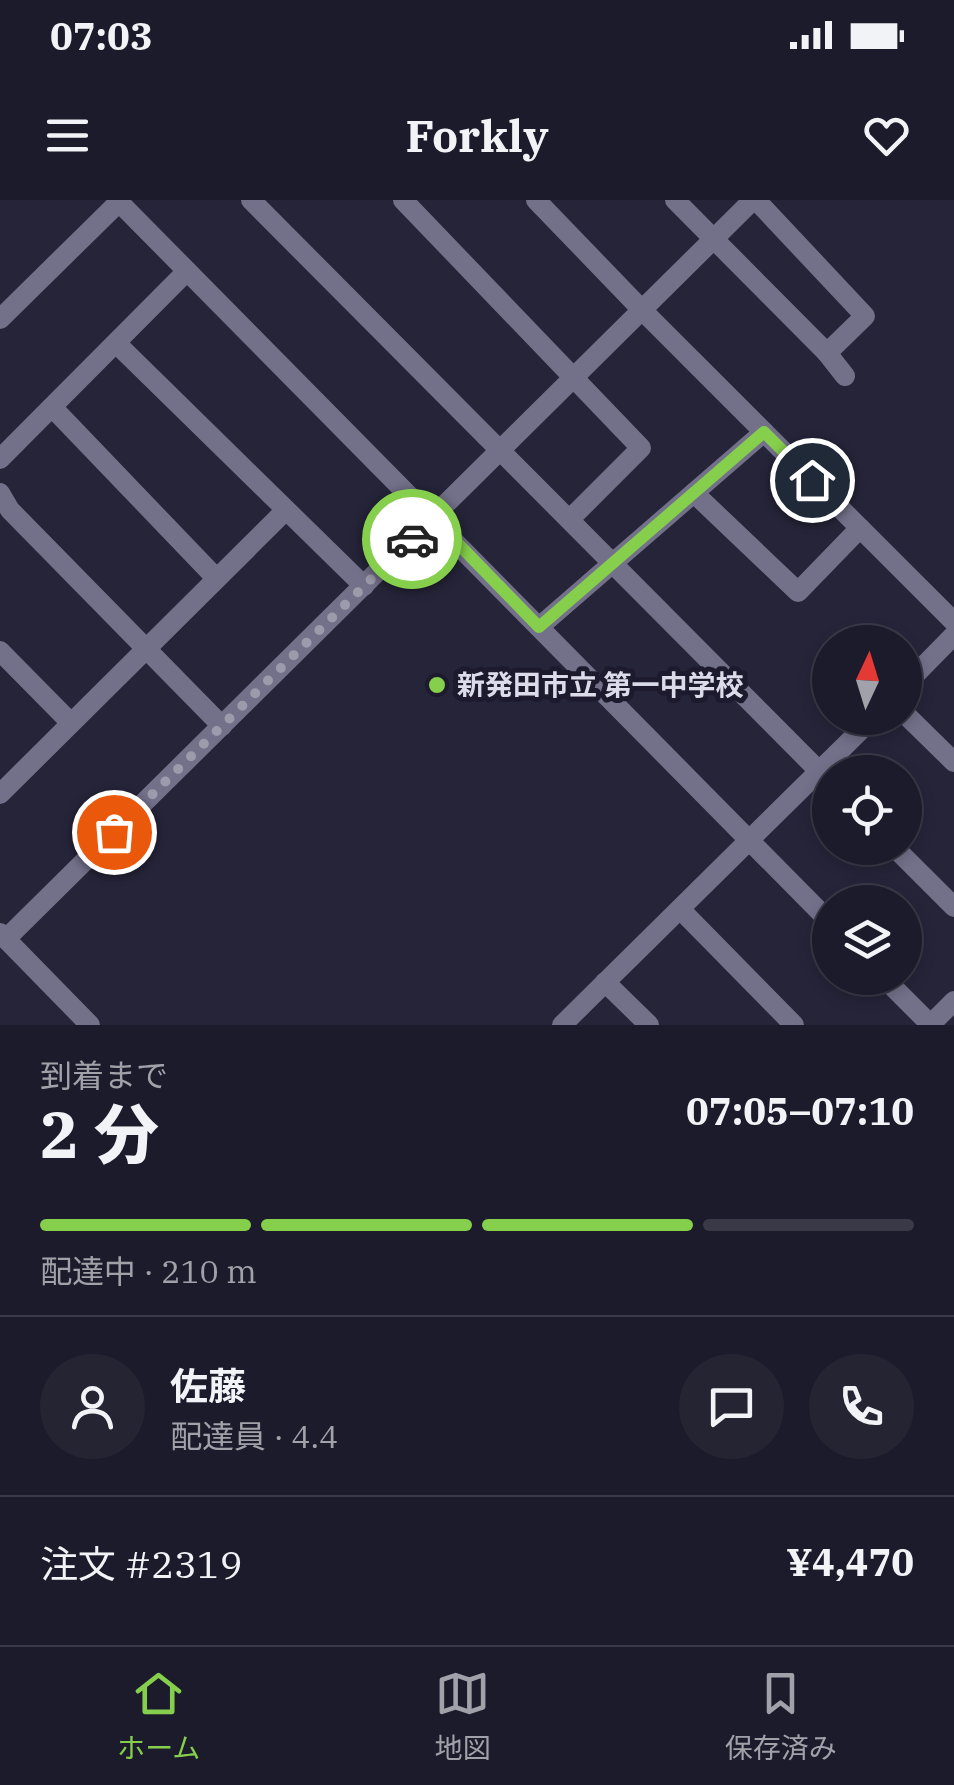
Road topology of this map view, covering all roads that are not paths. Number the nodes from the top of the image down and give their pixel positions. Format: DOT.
graph roads {
  1 [pos="251,200"];
  2 [pos="402,200"];
  3 [pos="536,200"];
  4 [pos="675,200"];
  5 [pos="754,200"];
  6 [pos="120,201"];
  7 [pos="713,240"];
  8 [pos="188,271"];
  9 [pos="643,311"];
  10 [pos="0,319"];
  11 [pos="116,343"];
  12 [pos="827,353"];
  13 [pos="845,376"];
  14 [pos="575,378"];
  15 [pos="52,407"];
  16 [pos="764,432"];
  17 [pos="502,450"];
  18 [pos="0,459"];
  19 [pos="694,492"];
  20 [pos="0,493"];
  21 [pos="286,510"];
  22 [pos="433,518"];
  23 [pos="570,518"];
  24 [pos="860,528"];
  25 [pos="613,562"];
  26 [pos="216,578"];
  27 [pos="364,586"];
  28 [pos="954,622"];
  29 [pos="539,627"];
  30 [pos="954,635"];
  31 [pos="146,649"];
  32 [pos="0,651"];
  33 [pos="922,668"];
  34 [pos="71,723"];
  35 [pos="222,726"];
  36 [pos="922,731"];
  37 [pos="859,735"];
  38 [pos="842,755"];
  39 [pos="954,762"];
  40 [pos="812,763"];
  41 [pos="812,787"];
  42 [pos="1,792"];
  43 [pos="750,840"];
  44 [pos="912,865"];
  45 [pos="812,904"];
  46 [pos="954,907"];
  47 [pos="680,909"];
  48 [pos="3,936"];
  49 [pos="606,982"];
  50 [pos="901,995"];
  51 [pos="954,1001"];
  52 [pos="90,1025"];
  53 [pos="562,1025"];
  54 [pos="649,1025"];
  55 [pos="794,1025"];
  56 [pos="930,1025"];
  1 -- 17 [label="street"];
  2 -- 14 [label="street"];
  3 -- 9 [label="street"];
  4 -- 7 [label="street"];
  5 -- 7 [label="street"];
  5 -- 12 [label="street"];
  6 -- 8 [label="street"];
  6 -- 10 [label="street"];
  7 -- 9 [label="street"];
  7 -- 12 [label="street"];
  8 -- 11 [label="street"];
  8 -- 22 [label="street"];
  9 -- 14 [label="street"];
  9 -- 16 [label="street"];
  11 -- 15 [label="street"];
  11 -- 21 [label="street"];
  12 -- 13 [label="street"];
  14 -- 17 [label="street"];
  14 -- 23 [label="street"];
  15 -- 18 [label="street"];
  15 -- 26 [label="street"];
  16 -- 19 [label="street"];
  16 -- 24 [label="street"];
  17 -- 22 [label="street"];
  17 -- 23 [label="street"];
  19 -- 24 [label="street"];
  19 -- 25 [label="street"];
  20 -- 31 [label="street"];
  21 -- 26 [label="street"];
  21 -- 27 [label="street"];
  22 -- 27 [label="street"];
  22 -- 29 [label="street"];
  23 -- 25 [label="street"];
  24 -- 28 [label="street"];
  25 -- 29 [label="street"];
  25 -- 40 [label="street"];
  26 -- 31 [label="street"];
  27 -- 35 [label="street"];
  29 -- 43 [label="street"];
  30 -- 33 [label="street"];
  31 -- 34 [label="street"];
  31 -- 35 [label="street"];
  32 -- 34 [label="street"];
  34 -- 42 [label="street"];
  35 -- 48 [label="street"];
  36 -- 39 [label="street"];
  37 -- 38 [label="street"];
  41 -- 43 [label="street"];
  43 -- 45 [label="street"];
  43 -- 47 [label="street"];
  44 -- 46 [label="street"];
  47 -- 49 [label="street"];
  47 -- 55 [label="street"];
  48 -- 52 [label="street"];
  49 -- 53 [label="street"];
  49 -- 54 [label="street"];
  50 -- 56 [label="street"];
  51 -- 56 [label="street"];
}
